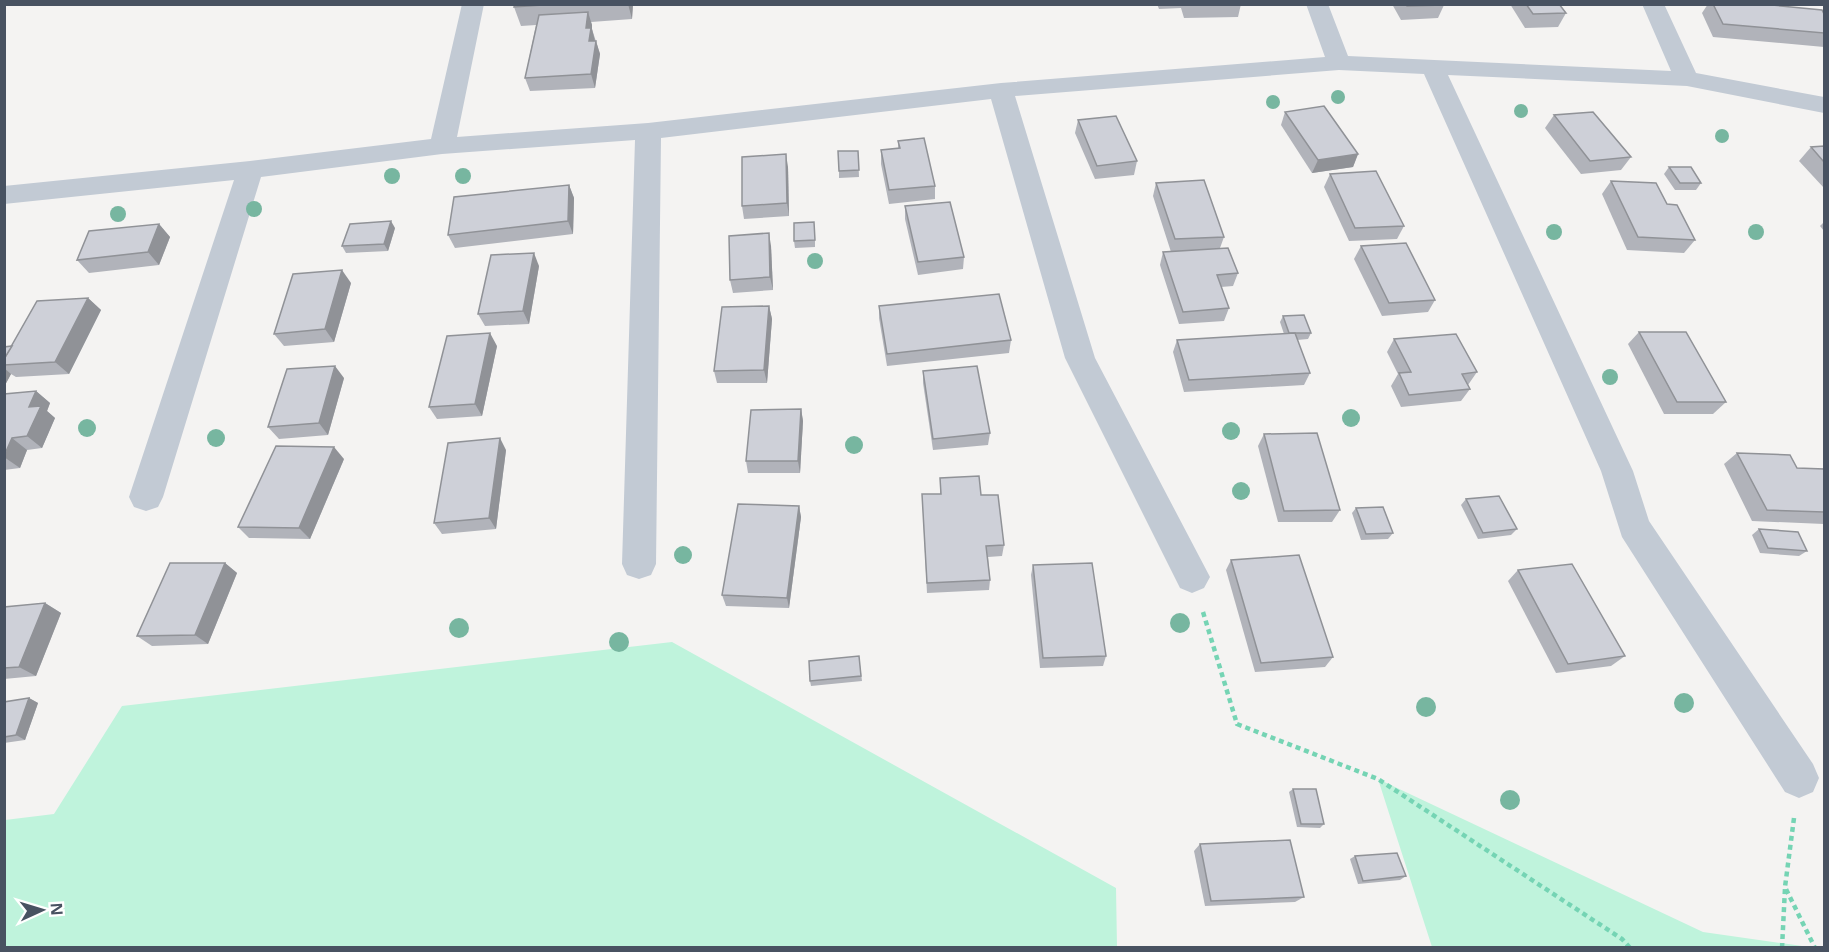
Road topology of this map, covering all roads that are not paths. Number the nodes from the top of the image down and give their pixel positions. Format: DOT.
graph roads {
  1 [pos="473,4"];
  2 [pos="1317,4"];
  3 [pos="1653,4"];
  4 [pos="1339,63"];
  5 [pos="1433,68"];
  6 [pos="1687,79"];
  7 [pos="1001,90"];
  8 [pos="1824,105"];
  9 [pos="648,131"];
  10 [pos="442,146"];
  11 [pos="250,170"];
  12 [pos="4,195"];
  13 [pos="146,497"];
  14 [pos="639,564"];
  15 [pos="1192,577"];
  16 [pos="1799,778"];
  1 -- 10 [label="street"];
  2 -- 4 [label="street"];
  3 -- 6 [label="street"];
  4 -- 5 [label="street"];
  4 -- 7 [label="street"];
  5 -- 6 [label="street"];
  5 -- 16 [label="street"];
  6 -- 8 [label="street"];
  7 -- 9 [label="street"];
  7 -- 15 [label="street"];
  9 -- 10 [label="street"];
  9 -- 14 [label="street"];
  10 -- 11 [label="street"];
  11 -- 12 [label="street"];
  11 -- 13 [label="street"];
}
